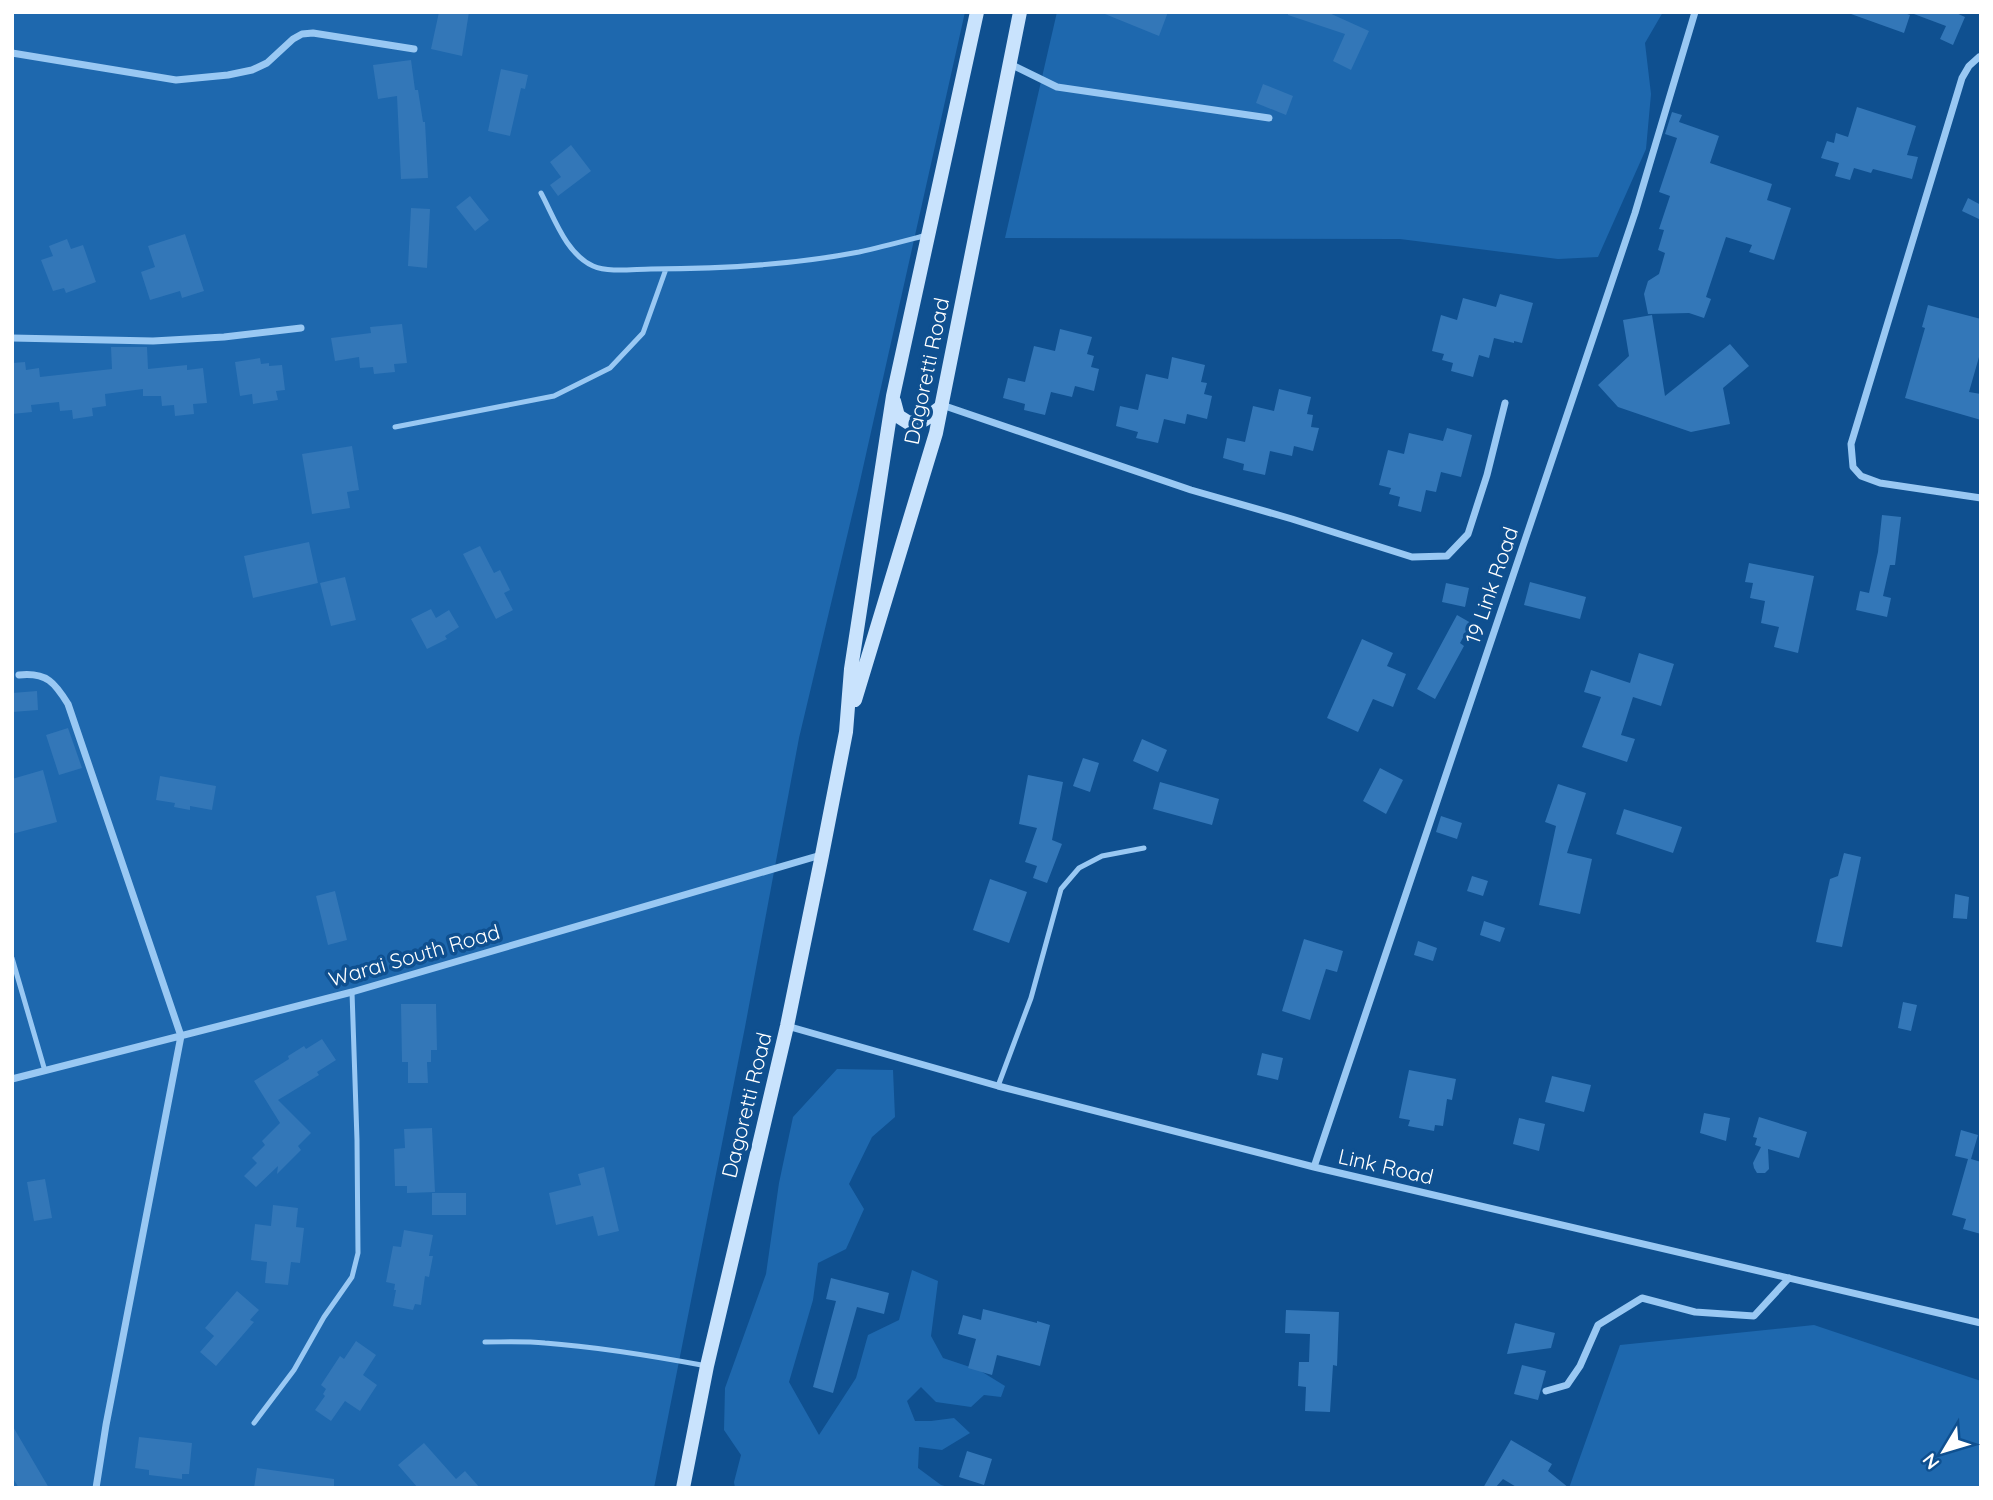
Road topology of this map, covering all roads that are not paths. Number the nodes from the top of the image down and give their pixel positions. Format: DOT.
graph roads {
  1 [pos="976,12"];
  2 [pos="1020,12"];
  3 [pos="1695,12"];
  4 [pos="414,49"];
  5 [pos="12,53"];
  6 [pos="1979,57"];
  7 [pos="1009,63"];
  8 [pos="1269,118"];
  9 [pos="541,193"];
  10 [pos="927,235"];
  11 [pos="666,269"];
  12 [pos="301,328"];
  13 [pos="12,338"];
  14 [pos="893,396"];
  15 [pos="1505,403"];
  16 [pos="941,406"];
  17 [pos="395,427"];
  18 [pos="1981,498"];
  19 [pos="19,676"];
  20 [pos="846,732"];
  21 [pos="1144,848"];
  22 [pos="822,855"];
  23 [pos="12,958"];
  24 [pos="352,992"];
  25 [pos="787,1026"];
  26 [pos="181,1036"];
  27 [pos="45,1071"];
  28 [pos="12,1079"];
  29 [pos="998,1086"];
  30 [pos="1314,1167"];
  31 [pos="1789,1278"];
  32 [pos="1981,1323"];
  33 [pos="485,1342"];
  34 [pos="707,1366"];
  35 [pos="1546,1391"];
  36 [pos="254,1423"];
  37 [pos="96,1488"];
  38 [pos="682,1488"];
  1 -- 10 [label="main road, Dagoretti Road"];
  2 -- 7 [label="main road, Dagoretti Road"];
  3 -- 30 [label="street, 19 Link Road"];
  4 -- 5 [label="street"];
  6 -- 18 [label="street"];
  7 -- 8 [label="street"];
  7 -- 16 [label="main road, Dagoretti Road"];
  9 -- 11 [label="lane"];
  10 -- 11 [label="lane"];
  10 -- 14 [label="main road, Dagoretti Road"];
  11 -- 17 [label="lane"];
  12 -- 13 [label="street"];
  14 -- 16 [label="main road"];
  14 -- 20 [label="main road, Dagoretti Road"];
  15 -- 16 [label="street"];
  16 -- 20 [label="main road, Dagoretti Road"];
  19 -- 26 [label="street"];
  20 -- 22 [label="main road, Dagoretti Road"];
  21 -- 29 [label="lane"];
  22 -- 24 [label="street, Warai South Road"];
  22 -- 25 [label="main road, Dagoretti Road"];
  23 -- 27 [label="lane"];
  24 -- 26 [label="street, Warai South Road"];
  24 -- 36 [label="lane"];
  25 -- 29 [label="street, Link Road"];
  25 -- 34 [label="main road, Dagoretti Road"];
  26 -- 27 [label="street, Warai South Road"];
  26 -- 37 [label="street"];
  27 -- 28 [label="street, Warai South Road"];
  29 -- 30 [label="street, Link Road"];
  30 -- 31 [label="street, Link Road"];
  31 -- 32 [label="street, Link Road"];
  31 -- 35 [label="street"];
  33 -- 34 [label="lane"];
  34 -- 38 [label="main road, Dagoretti Road"];
}
